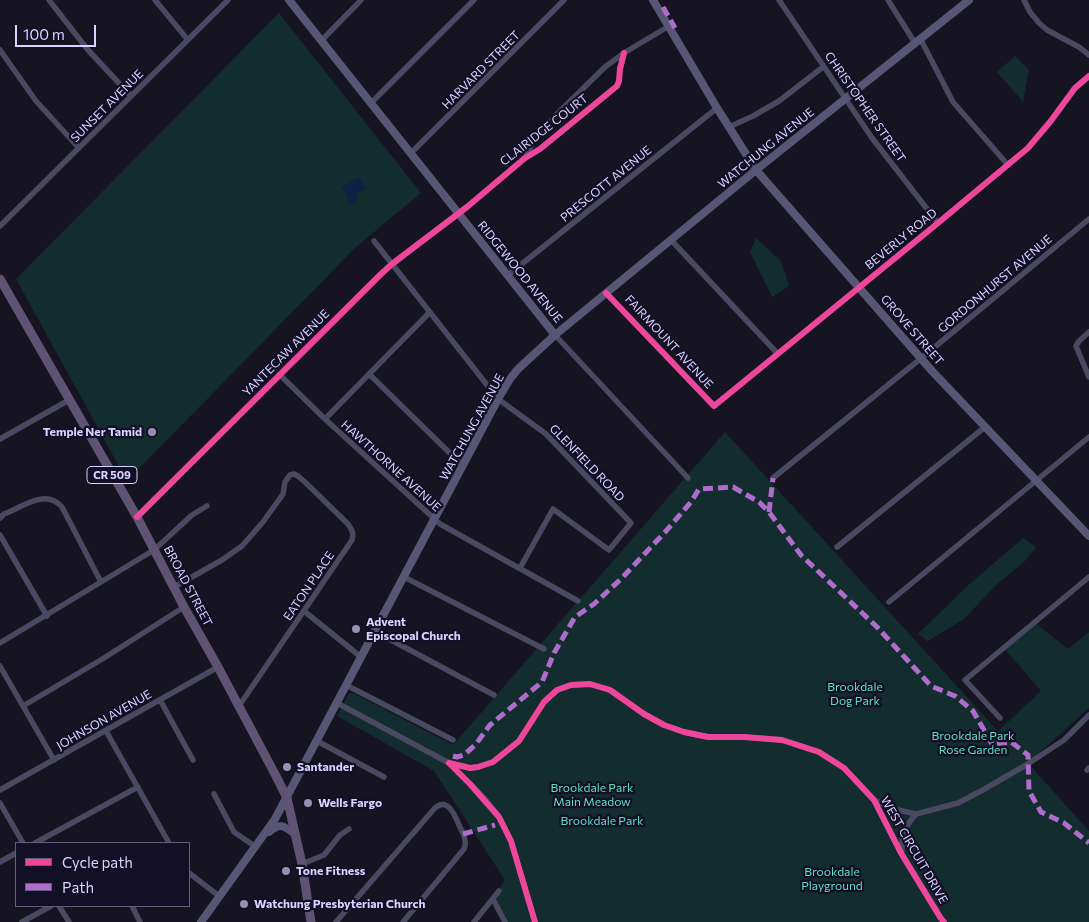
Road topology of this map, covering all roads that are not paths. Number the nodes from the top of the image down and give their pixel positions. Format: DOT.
graph roads {
  1 [pos="49,0"];
  2 [pos="155,0"];
  3 [pos="228,0"];
  4 [pos="289,0"];
  5 [pos="361,0"];
  6 [pos="474,0"];
  7 [pos="564,0"];
  8 [pos="653,0"];
  9 [pos="779,0"];
  10 [pos="888,0"];
  11 [pos="969,0"];
  12 [pos="1024,0"];
  13 [pos="669,26"];
  14 [pos="188,40"];
  15 [pos="322,40"];
  16 [pos="918,41"];
  17 [pos="0,50"];
  18 [pos="624,53"];
  19 [pos="1089,55"];
  20 [pos="823,67"];
  21 [pos="605,68"];
  22 [pos="620,76"];
  23 [pos="1089,76"];
  24 [pos="131,96"];
  25 [pos="845,99"];
  26 [pos="371,103"];
  27 [pos="717,108"];
  28 [pos="730,127"];
  29 [pos="79,148"];
  30 [pos="411,153"];
  31 [pos="525,158"];
  32 [pos="1008,165"];
  33 [pos="756,170"];
  34 [pos="459,213"];
  35 [pos="1089,218"];
  36 [pos="938,223"];
  37 [pos="0,226"];
  38 [pos="671,240"];
  39 [pos="374,241"];
  40 [pos="392,264"];
  41 [pos="508,275"];
  42 [pos="0,279"];
  43 [pos="859,287"];
  44 [pos="606,293"];
  45 [pos="430,312"];
  46 [pos="1089,332"];
  47 [pos="556,335"];
  48 [pos="778,354"];
  49 [pos="921,358"];
  50 [pos="369,374"];
  51 [pos="280,375"];
  52 [pos="1089,376"];
  53 [pos="498,399"];
  54 [pos="69,400"];
  55 [pos="714,406"];
  56 [pos="325,419"];
  57 [pos="984,427"];
  58 [pos="1089,437"];
  59 [pos="0,439"];
  60 [pos="463,466"];
  61 [pos="688,478"];
  62 [pos="773,478"];
  63 [pos="1036,481"];
  64 [pos="207,506"];
  65 [pos="137,517"];
  66 [pos="0,518"];
  67 [pos="434,520"];
  68 [pos="0,535"];
  69 [pos="1089,536"];
  70 [pos="837,547"];
  71 [pos="154,550"];
  72 [pos="520,568"];
  73 [pos="404,577"];
  74 [pos="1089,577"];
  75 [pos="101,582"];
  76 [pos="174,587"];
  77 [pos="578,601"];
  78 [pos="889,602"];
  79 [pos="184,608"];
  80 [pos="304,611"];
  81 [pos="46,616"];
  82 [pos="376,630"];
  83 [pos="0,643"];
  84 [pos="544,648"];
  85 [pos="361,657"];
  86 [pos="0,666"];
  87 [pos="218,667"];
  88 [pos="346,686"];
  89 [pos="494,695"];
  90 [pos="160,700"];
  91 [pos="337,703"];
  92 [pos="23,706"];
  93 [pos="239,706"];
  94 [pos="1089,715"];
  95 [pos="1000,718"];
  96 [pos="106,731"];
  97 [pos="453,740"];
  98 [pos="317,741"];
  99 [pos="54,760"];
  100 [pos="193,760"];
  101 [pos="448,763"];
  102 [pos="384,777"];
  103 [pos="138,787"];
  104 [pos="0,790"];
  105 [pos="214,794"];
  106 [pos="287,798"];
  107 [pos="874,800"];
  108 [pos="0,803"];
  109 [pos="916,814"];
  110 [pos="348,829"];
  111 [pos="265,834"];
  112 [pos="295,834"];
  113 [pos="22,842"];
  114 [pos="37,842"];
  115 [pos="167,842"];
  116 [pos="256,847"];
  117 [pos="15,854"];
  118 [pos="902,856"];
  119 [pos="0,862"];
  120 [pos="302,864"];
  121 [pos="190,874"];
  122 [pos="499,891"];
  123 [pos="220,896"];
  124 [pos="493,899"];
  125 [pos="49,907"];
  126 [pos="60,907"];
  127 [pos="132,907"];
  128 [pos="22,922"];
  129 [pos="69,922"];
  130 [pos="140,922"];
  131 [pos="201,922"];
  132 [pos="311,922"];
  133 [pos="336,922"];
  134 [pos="403,922"];
  135 [pos="474,922"];
  136 [pos="505,922"];
  137 [pos="535,922"];
  138 [pos="944,922"];
  1 -- 24 [label="street"];
  2 -- 14 [label="street"];
  3 -- 14 [label="street, SUNSET AVENUE"];
  4 -- 15 [label="main road, RIDGEWOOD AVENUE"];
  5 -- 15 [label="street"];
  6 -- 26 [label="street"];
  7 -- 30 [label="street, HARVARD STREET"];
  8 -- 13 [label="main road, GROVE STREET"];
  9 -- 20 [label="street, CHRISTOPHER STREET"];
  10 -- 16 [label="street"];
  11 -- 16 [label="main road, WATCHUNG AVENUE"];
  12 -- 19 [label="street"];
  13 -- 18 [label="street, CLAIRIDGE COURT"];
  13 -- 27 [label="main road, GROVE STREET"];
  14 -- 24 [label="street, SUNSET AVENUE"];
  15 -- 26 [label="main road, RIDGEWOOD AVENUE"];
  16 -- 25 [label="main road, WATCHUNG AVENUE"];
  16 -- 32 [label="street"];
  17 -- 29 [label="street"];
  18 -- 21 [label="street, CLAIRIDGE COURT"];
  18 -- 22 [label="street, CLAIRIDGE COURT"];
  20 -- 25 [label="street, CHRISTOPHER STREET"];
  20 -- 28 [label="street"];
  21 -- 22 [label="street"];
  21 -- 31 [label="street, CLAIRIDGE COURT"];
  22 -- 31 [label="street, CLAIRIDGE COURT"];
  23 -- 32 [label="street, BEVERLY ROAD"];
  24 -- 29 [label="street, SUNSET AVENUE"];
  25 -- 33 [label="main road, WATCHUNG AVENUE"];
  25 -- 36 [label="street, CHRISTOPHER STREET"];
  26 -- 30 [label="main road, RIDGEWOOD AVENUE"];
  27 -- 28 [label="main road, GROVE STREET"];
  27 -- 41 [label="street, PRESCOTT AVENUE"];
  28 -- 33 [label="main road, GROVE STREET"];
  29 -- 37 [label="street, SUNSET AVENUE"];
  30 -- 34 [label="main road, RIDGEWOOD AVENUE"];
  31 -- 34 [label="street, CLAIRIDGE COURT"];
  32 -- 36 [label="street, BEVERLY ROAD"];
  33 -- 38 [label="main road, WATCHUNG AVENUE"];
  33 -- 43 [label="main road, GROVE STREET"];
  34 -- 40 [label="street, YANTECAW AVENUE"];
  34 -- 41 [label="main road, RIDGEWOOD AVENUE"];
  35 -- 49 [label="street, GORDONHURST AVENUE"];
  36 -- 43 [label="street, BEVERLY ROAD"];
  38 -- 44 [label="main road, WATCHUNG AVENUE"];
  38 -- 48 [label="street"];
  39 -- 40 [label="street"];
  40 -- 45 [label="street"];
  40 -- 51 [label="street, YANTECAW AVENUE"];
  41 -- 47 [label="main road, RIDGEWOOD AVENUE"];
  42 -- 54 [label="main road, BROAD STREET / CR 509"];
  43 -- 48 [label="street, BEVERLY ROAD"];
  43 -- 49 [label="main road, GROVE STREET"];
  44 -- 47 [label="main road, WATCHUNG AVENUE"];
  44 -- 55 [label="street, FAIRMOUNT AVENUE"];
  45 -- 50 [label="street"];
  45 -- 53 [label="street"];
  46 -- 52 [label="street"];
  47 -- 53 [label="main road, WATCHUNG AVENUE"];
  47 -- 61 [label="street, RIDGEWOOD AVENUE"];
  48 -- 55 [label="street, BEVERLY ROAD"];
  49 -- 57 [label="main road, GROVE STREET"];
  49 -- 62 [label="street, GORDONHURST AVENUE"];
  50 -- 56 [label="street"];
  50 -- 60 [label="street"];
  51 -- 56 [label="street, HAWTHORNE AVENUE"];
  51 -- 65 [label="street, YANTECAW AVENUE"];
  53 -- 60 [label="main road, WATCHUNG AVENUE"];
  53 -- 72 [label="street, GLENFIELD ROAD"];
  54 -- 59 [label="street"];
  54 -- 65 [label="main road, BROAD STREET / CR 509"];
  56 -- 67 [label="street, HAWTHORNE AVENUE"];
  57 -- 63 [label="main road, GROVE STREET"];
  57 -- 70 [label="street"];
  58 -- 63 [label="street"];
  60 -- 67 [label="main road, WATCHUNG AVENUE"];
  63 -- 69 [label="main road, GROVE STREET"];
  63 -- 78 [label="street"];
  64 -- 71 [label="street"];
  65 -- 71 [label="main road, BROAD STREET / CR 509"];
  66 -- 75 [label="street"];
  67 -- 72 [label="street, HAWTHORNE AVENUE"];
  67 -- 73 [label="main road, WATCHUNG AVENUE"];
  68 -- 81 [label="street"];
  71 -- 75 [label="street"];
  71 -- 76 [label="main road, BROAD STREET / CR 509"];
  72 -- 77 [label="street, HAWTHORNE AVENUE"];
  73 -- 82 [label="main road, WATCHUNG AVENUE"];
  73 -- 84 [label="street"];
  74 -- 95 [label="street"];
  75 -- 81 [label="street"];
  76 -- 79 [label="main road, BROAD STREET / CR 509"];
  76 -- 80 [label="street, EATON PLACE"];
  79 -- 87 [label="main road, BROAD STREET / CR 509"];
  79 -- 92 [label="street"];
  80 -- 85 [label="street"];
  80 -- 93 [label="street, EATON PLACE"];
  81 -- 83 [label="street"];
  82 -- 85 [label="main road, WATCHUNG AVENUE"];
  82 -- 89 [label="street"];
  85 -- 88 [label="main road, WATCHUNG AVENUE"];
  86 -- 92 [label="street"];
  87 -- 90 [label="street, JOHNSON AVENUE"];
  87 -- 93 [label="main road, BROAD STREET / CR 509"];
  88 -- 91 [label="main road, WATCHUNG AVENUE"];
  88 -- 97 [label="street"];
  90 -- 96 [label="street, JOHNSON AVENUE"];
  90 -- 100 [label="street"];
  91 -- 98 [label="main road, WATCHUNG AVENUE"];
  91 -- 101 [label="street"];
  92 -- 99 [label="street"];
  93 -- 106 [label="main road, BROAD STREET / CR 509"];
  94 -- 109 [label="street"];
  96 -- 99 [label="street, JOHNSON AVENUE"];
  96 -- 103 [label="street"];
  98 -- 102 [label="street"];
  98 -- 106 [label="main road, WATCHUNG AVENUE"];
  99 -- 104 [label="street, JOHNSON AVENUE"];
  101 -- 107 [label="street, WEST CIRCUIT DRIVE"];
  101 -- 137 [label="street"];
  103 -- 114 [label="street"];
  103 -- 115 [label="street"];
  105 -- 116 [label="street"];
  106 -- 111 [label="main road, WATCHUNG AVENUE"];
  106 -- 112 [label="main road, BROAD STREET / CR 509"];
  107 -- 109 [label="street"];
  107 -- 118 [label="street, WEST CIRCUIT DRIVE"];
  108 -- 113 [label="street"];
  109 -- 118 [label="street, WEST CIRCUIT DRIVE"];
  110 -- 120 [label="street"];
  111 -- 112 [label="main road"];
  111 -- 116 [label="main road, WATCHUNG AVENUE"];
  112 -- 120 [label="main road, BROAD STREET / CR 509"];
  116 -- 123 [label="main road, WATCHUNG AVENUE"];
  117 -- 119 [label="street"];
  118 -- 138 [label="street, WEST CIRCUIT DRIVE"];
  120 -- 132 [label="main road, BROAD STREET / CR 509"];
  121 -- 123 [label="street"];
  122 -- 124 [label="street"];
  123 -- 131 [label="main road, WATCHUNG AVENUE"];
  124 -- 135 [label="street"];
  124 -- 136 [label="street"];
  125 -- 128 [label="street"];
  126 -- 129 [label="street"];
  127 -- 130 [label="street"];
  133 -- 134 [label="street"];
}
